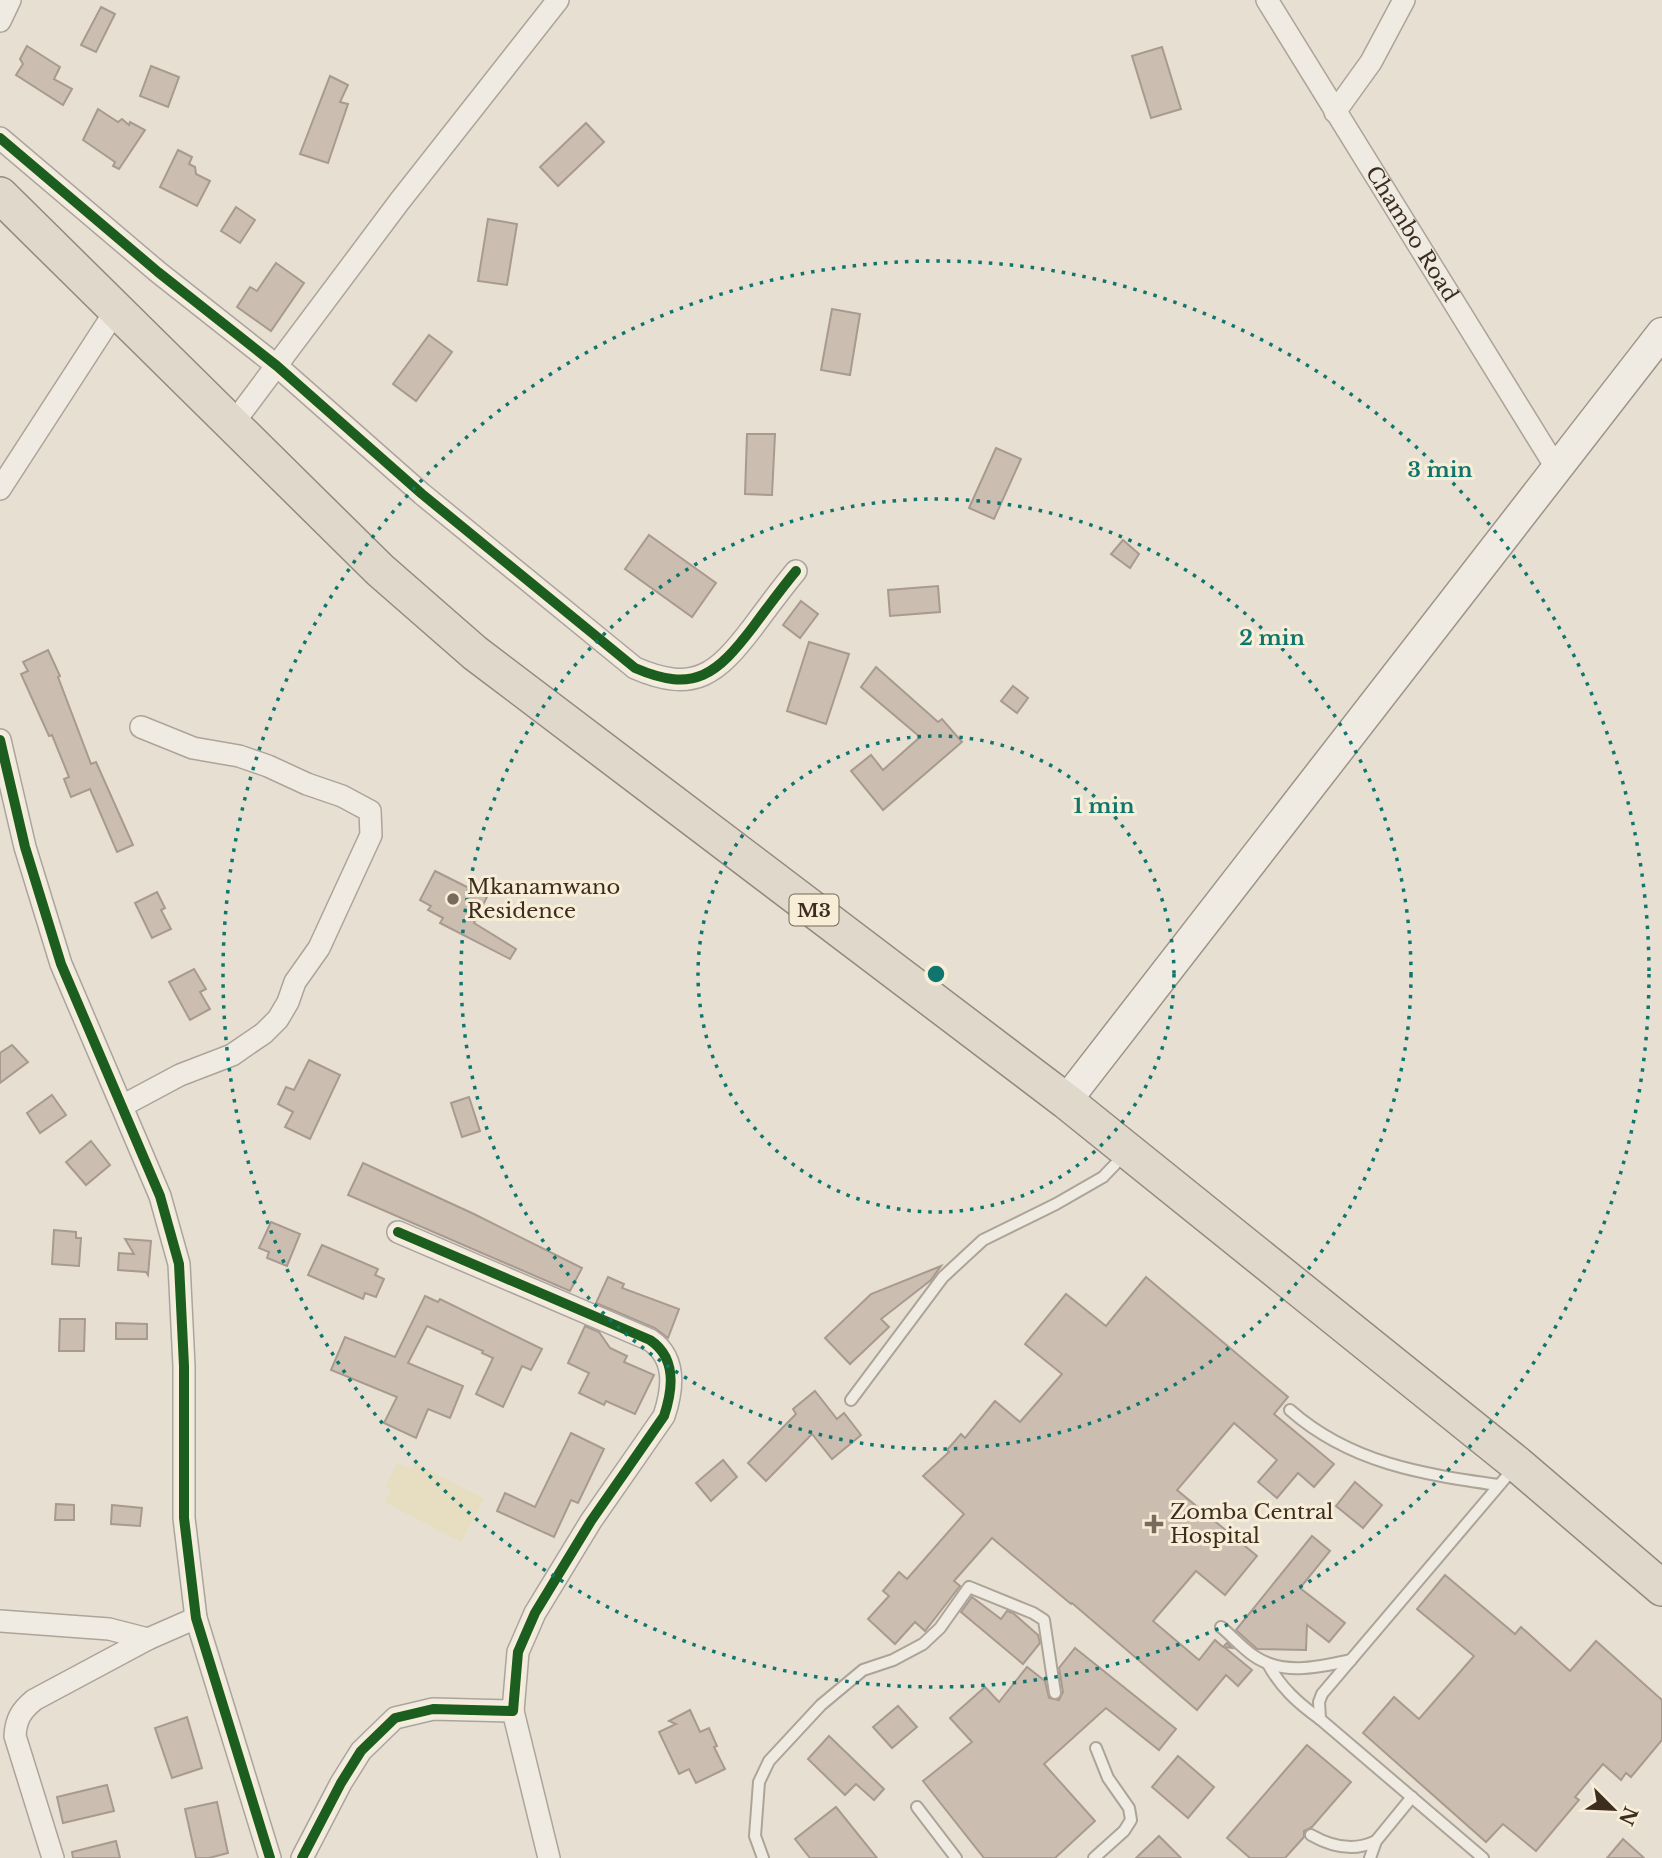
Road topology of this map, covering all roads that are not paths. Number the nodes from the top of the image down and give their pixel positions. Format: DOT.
graph roads {
  1 [pos="10,0"];
  2 [pos="558,0"];
  3 [pos="1267,0"];
  4 [pos="1404,0"];
  5 [pos="0,21"];
  6 [pos="1335,112"];
  7 [pos="0,138"];
  8 [pos="0,195"];
  9 [pos="116,310"];
  10 [pos="1662,333"];
  11 [pos="276,366"];
  12 [pos="232,425"];
  13 [pos="1557,468"];
  14 [pos="0,489"];
  15 [pos="796,570"];
  16 [pos="141,727"];
  17 [pos="0,740"];
  18 [pos="1066,1101"];
  19 [pos="122,1106"];
  20 [pos="1128,1151"];
  21 [pos="398,1232"];
  22 [pos="850,1400"];
  23 [pos="1290,1410"];
  24 [pos="1508,1474"];
  25 [pos="1662,1588"];
  26 [pos="196,1618"];
  27 [pos="0,1621"];
  28 [pos="1221,1627"];
  29 [pos="148,1639"];
  30 [pos="1351,1660"];
  31 [pos="1268,1664"];
  32 [pos="1055,1693"];
  33 [pos="513,1711"];
  34 [pos="1320,1719"];
  35 [pos="1096,1748"];
  36 [pos="1412,1797"];
  37 [pos="917,1807"];
  38 [pos="1311,1835"];
  39 [pos="1376,1841"];
  40 [pos="53,1858"];
  41 [pos="270,1858"];
  42 [pos="302,1858"];
  43 [pos="550,1858"];
  44 [pos="764,1858"];
  45 [pos="956,1858"];
  46 [pos="1094,1858"];
  47 [pos="1370,1858"];
  48 [pos="1483,1858"];
  1 -- 5 [label="street"];
  2 -- 11 [label="street"];
  3 -- 6 [label="street, Chambo Road"];
  4 -- 6 [label="street"];
  6 -- 13 [label="street, Chambo Road"];
  7 -- 11 [label="street"];
  8 -- 9 [label="highway, M3"];
  9 -- 12 [label="highway, M3"];
  9 -- 14 [label="street"];
  10 -- 13 [label="main road"];
  11 -- 12 [label="street"];
  11 -- 15 [label="street"];
  12 -- 18 [label="highway, M3"];
  13 -- 18 [label="main road"];
  16 -- 19 [label="street"];
  17 -- 19 [label="street"];
  18 -- 20 [label="highway, M3"];
  19 -- 26 [label="street"];
  20 -- 22 [label="lane"];
  20 -- 24 [label="highway, M3"];
  21 -- 33 [label="street"];
  23 -- 24 [label="lane"];
  24 -- 25 [label="highway, M3"];
  24 -- 30 [label="lane"];
  26 -- 29 [label="street"];
  26 -- 41 [label="street"];
  27 -- 29 [label="street"];
  28 -- 31 [label="lane"];
  29 -- 40 [label="street"];
  30 -- 31 [label="lane"];
  30 -- 34 [label="lane"];
  31 -- 34 [label="lane"];
  32 -- 44 [label="lane"];
  33 -- 42 [label="street"];
  33 -- 43 [label="street"];
  34 -- 36 [label="lane"];
  35 -- 46 [label="lane"];
  36 -- 39 [label="lane"];
  36 -- 48 [label="lane"];
  37 -- 45 [label="lane"];
  38 -- 39 [label="lane"];
  39 -- 47 [label="lane"];
}
